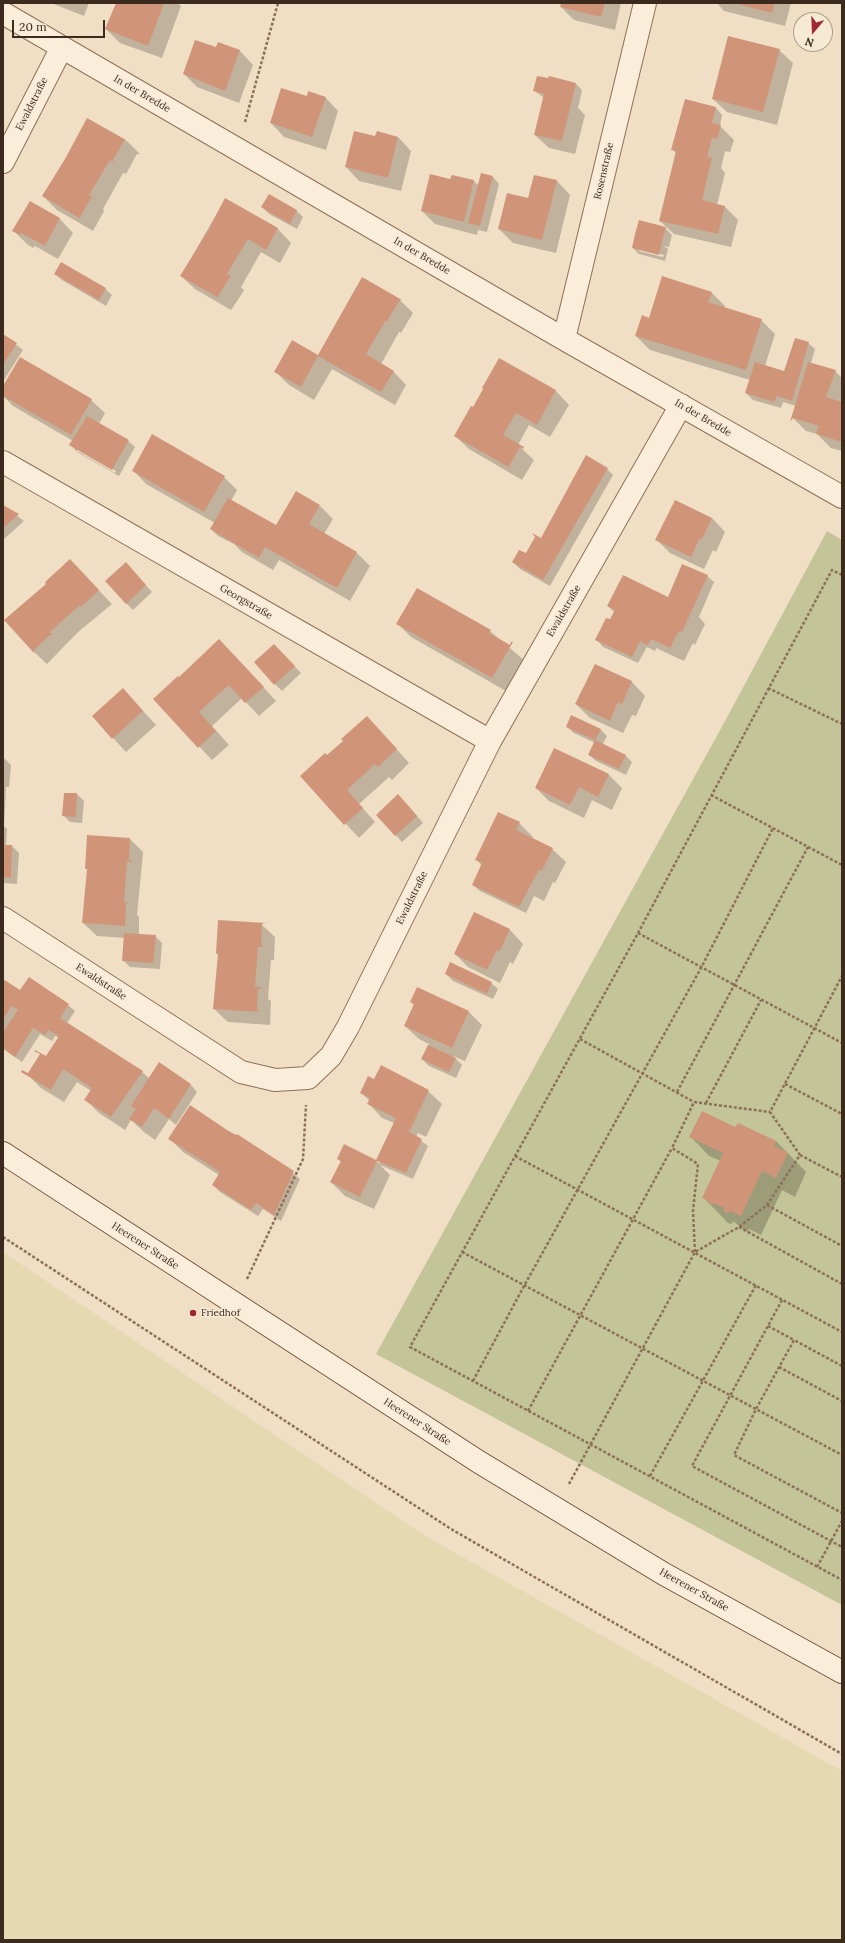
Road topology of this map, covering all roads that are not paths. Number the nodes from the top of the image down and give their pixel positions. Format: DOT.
graph roads {
  1 [pos="645,3"];
  2 [pos="3,13"];
  3 [pos="62,47"];
  4 [pos="3,162"];
  5 [pos="564,339"];
  6 [pos="681,405"];
  7 [pos="3,462"];
  8 [pos="842,497"];
  9 [pos="490,741"];
  10 [pos="3,918"];
  11 [pos="3,1153"];
  12 [pos="842,1672"];
  1 -- 5 [label="street, Rosenstraße"];
  2 -- 3 [label="street, In der Bredde"];
  3 -- 4 [label="street, Ewaldstraße"];
  3 -- 5 [label="street, In der Bredde"];
  5 -- 6 [label="street, In der Bredde"];
  6 -- 8 [label="street, In der Bredde"];
  6 -- 9 [label="street, Ewaldstraße"];
  7 -- 9 [label="street, Georgstraße"];
  9 -- 10 [label="street, Ewaldstraße"];
  11 -- 12 [label="street, Heerener Straße"];
}
